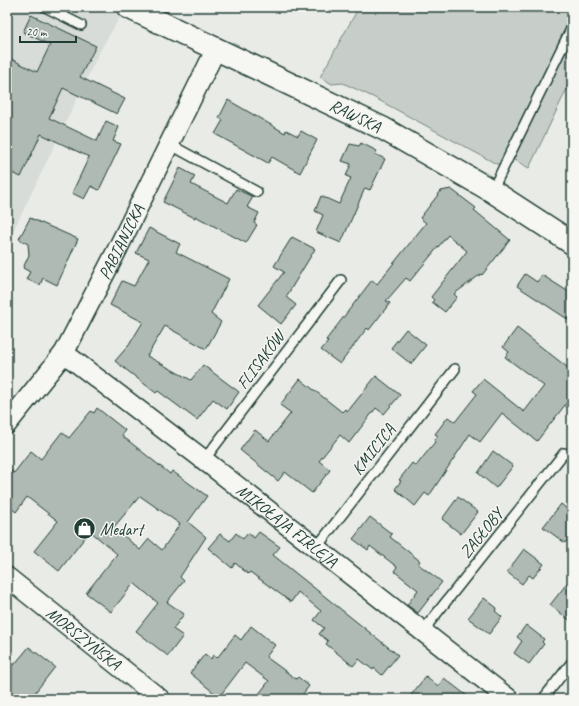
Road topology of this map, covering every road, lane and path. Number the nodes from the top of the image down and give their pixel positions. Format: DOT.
graph roads {
  1 [pos="45,7"];
  2 [pos="128,7"];
  3 [pos="81,25"];
  4 [pos="572,27"];
  5 [pos="216,49"];
  6 [pos="169,144"];
  7 [pos="492,191"];
  8 [pos="257,192"];
  9 [pos="572,243"];
  10 [pos="341,280"];
  11 [pos="64,353"];
  12 [pos="455,369"];
  13 [pos="7,424"];
  14 [pos="564,453"];
  15 [pos="204,460"];
  16 [pos="316,548"];
  17 [pos="7,577"];
  18 [pos="422,632"];
  19 [pos="572,662"];
  20 [pos="160,699"];
  21 [pos="509,699"];
  22 [pos="543,699"];
  1 -- 3 [label="lane"];
  2 -- 5 [label="street, RAWSKA"];
  4 -- 7 [label="lane"];
  5 -- 6 [label="street, PABIANICKA"];
  5 -- 7 [label="street, RAWSKA"];
  6 -- 8 [label="lane"];
  6 -- 11 [label="street, PABIANICKA"];
  7 -- 9 [label="street, RAWSKA"];
  10 -- 15 [label="lane, FLISAKÓW"];
  11 -- 13 [label="street, PABIANICKA"];
  11 -- 15 [label="street, MIKOŁAJA FIRLEJA"];
  12 -- 16 [label="lane, KMICICA"];
  14 -- 18 [label="lane, ZAGŁOBY"];
  15 -- 16 [label="street, MIKOŁAJA FIRLEJA"];
  16 -- 18 [label="street, MIKOŁAJA FIRLEJA"];
  17 -- 20 [label="street, MORSZYŃSKA"];
  18 -- 21 [label="street, MIKOŁAJA FIRLEJA"];
  19 -- 22 [label="lane"];
}
